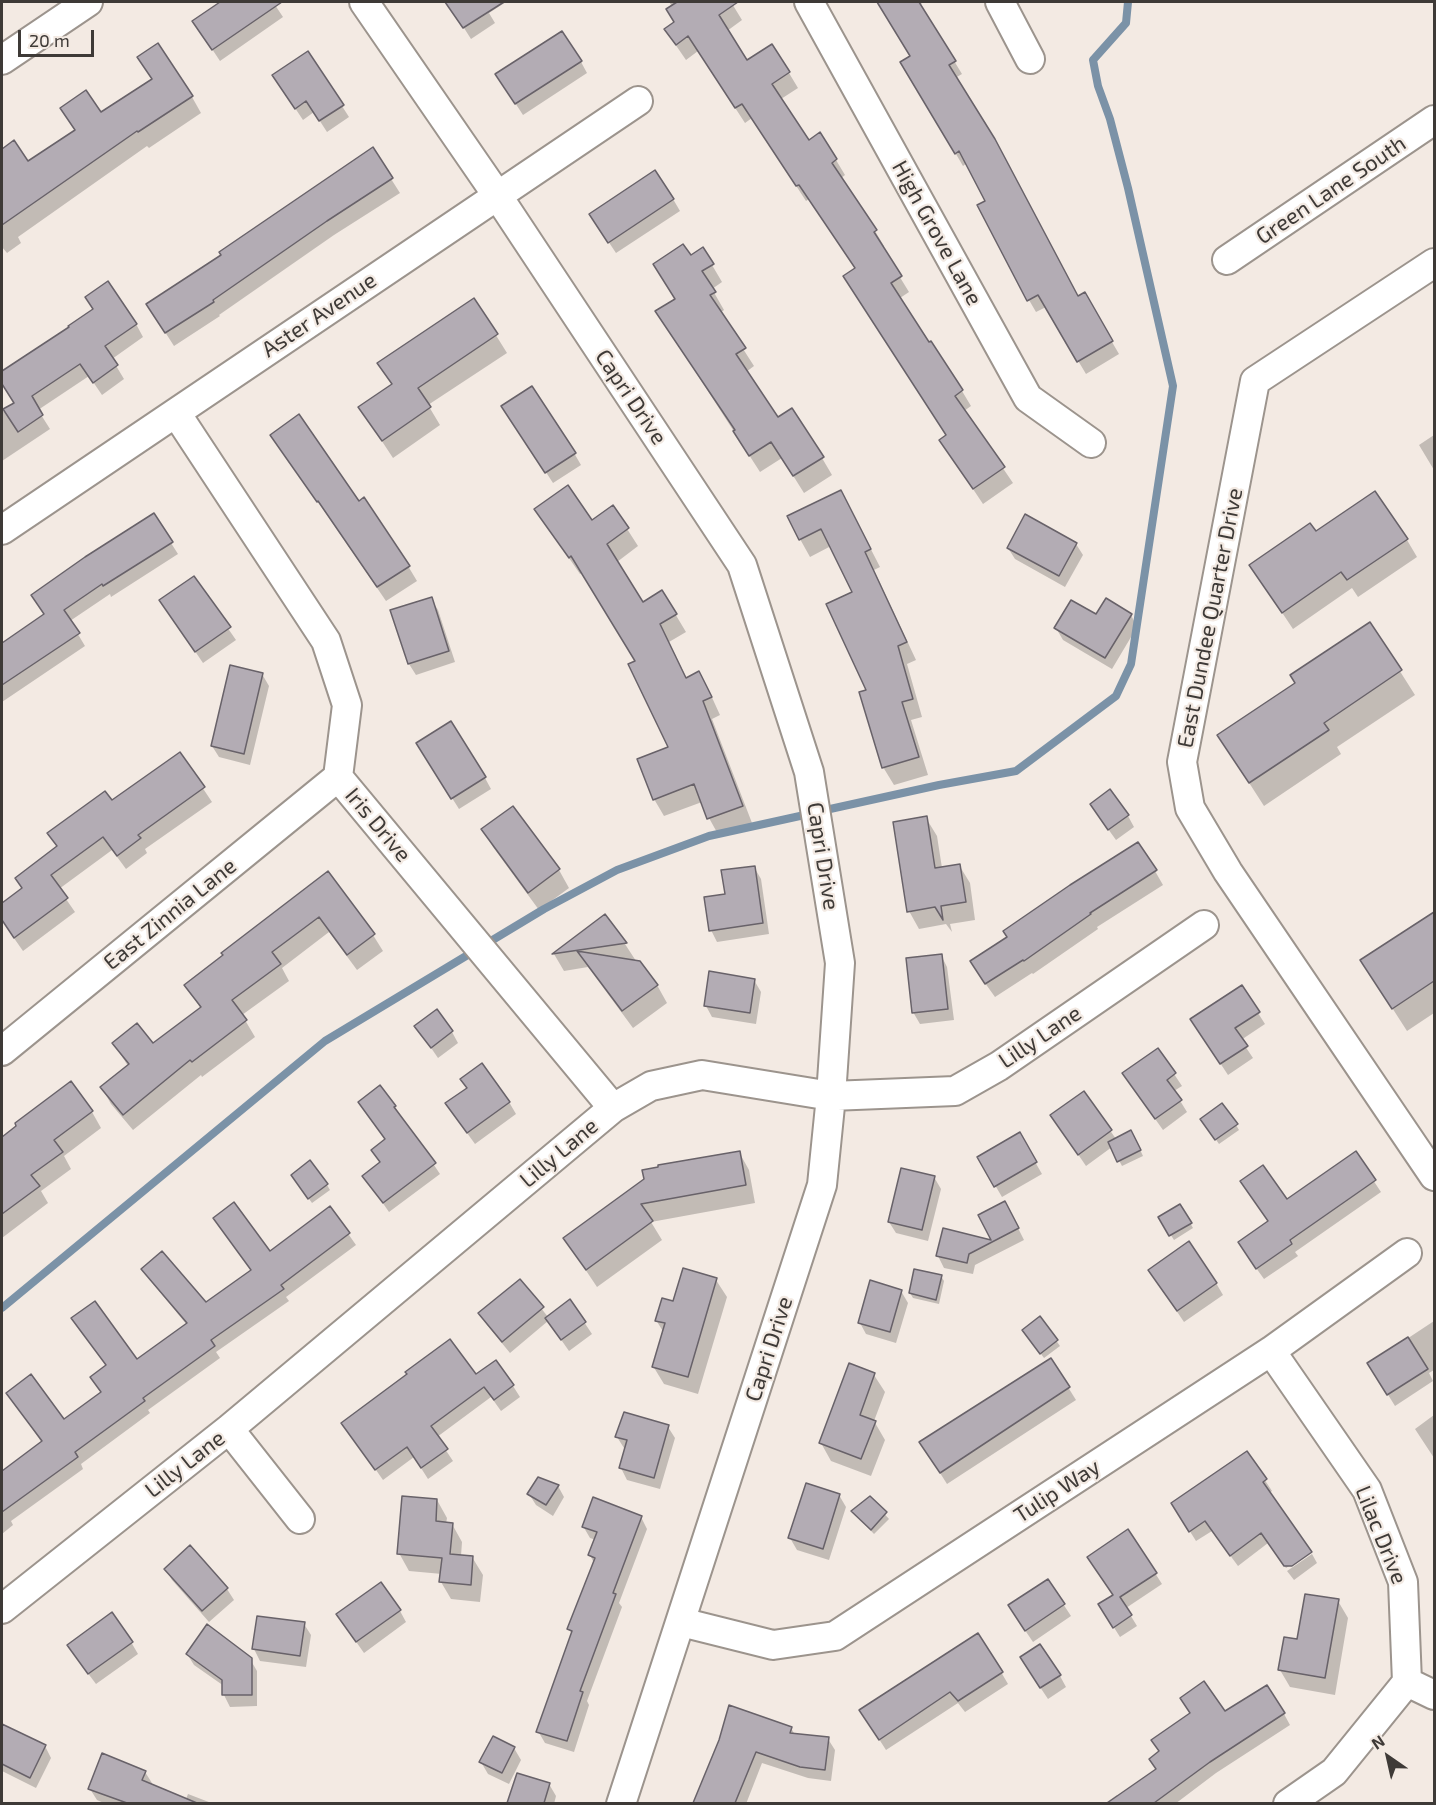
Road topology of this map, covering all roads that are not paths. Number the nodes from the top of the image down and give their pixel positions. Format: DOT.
graph roads {
  1 [pos="88,2"];
  2 [pos="364,2"];
  3 [pos="809,2"];
  4 [pos="1000,2"];
  5 [pos="1030,59"];
  6 [pos="2,60"];
  7 [pos="638,101"];
  8 [pos="1434,120"];
  9 [pos="497,195"];
  10 [pos="1227,260"];
  11 [pos="1434,263"];
  12 [pos="176,413"];
  13 [pos="1091,443"];
  14 [pos="2,530"];
  15 [pos="338,777"];
  16 [pos="1204,925"];
  17 [pos="2,1051"];
  18 [pos="831,1096"];
  19 [pos="613,1108"];
  20 [pos="1434,1176"];
  21 [pos="1407,1253"];
  22 [pos="1271,1351"];
  23 [pos="229,1429"];
  24 [pos="300,1519"];
  25 [pos="2,1609"];
  26 [pos="681,1622"];
  27 [pos="1407,1682"];
  28 [pos="1434,1695"];
  29 [pos="621,1803"];
  30 [pos="1288,1803"];
  1 -- 6 [label="street"];
  2 -- 9 [label="street, Capri Drive"];
  3 -- 13 [label="street, High Grove Lane"];
  4 -- 5 [label="street"];
  7 -- 9 [label="street, Aster Avenue"];
  8 -- 10 [label="street, Green Lane South"];
  9 -- 12 [label="street, Aster Avenue"];
  9 -- 18 [label="street, Capri Drive"];
  11 -- 20 [label="street, East Dundee Quarter Drive"];
  12 -- 14 [label="street, Aster Avenue"];
  12 -- 15 [label="street, Iris Drive"];
  15 -- 17 [label="street, East Zinnia Lane"];
  15 -- 19 [label="street, Iris Drive"];
  16 -- 18 [label="street, Lilly Lane"];
  18 -- 19 [label="street, Lilly Lane"];
  18 -- 26 [label="street, Capri Drive"];
  19 -- 23 [label="street, Lilly Lane"];
  21 -- 22 [label="street, Tulip Way"];
  22 -- 26 [label="street, Tulip Way"];
  22 -- 27 [label="street, Lilac Drive"];
  23 -- 24 [label="street"];
  23 -- 25 [label="street, Lilly Lane"];
  26 -- 29 [label="street, Capri Drive"];
  27 -- 28 [label="street"];
  27 -- 30 [label="street"];
}
